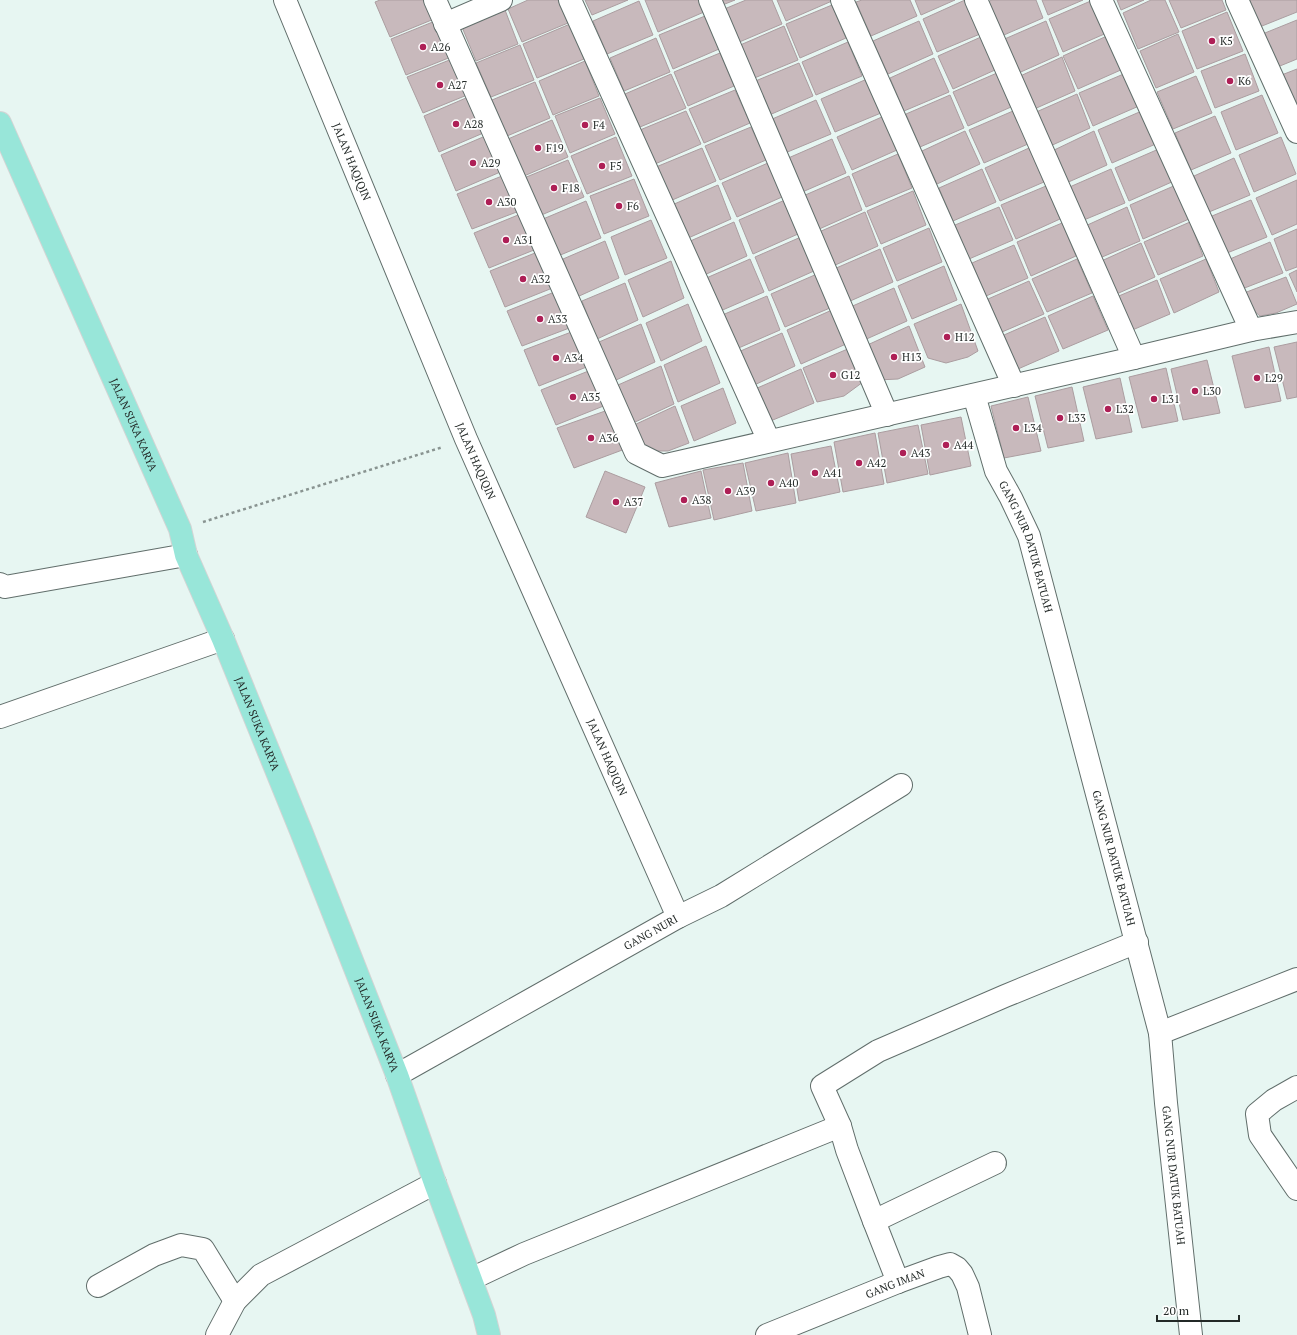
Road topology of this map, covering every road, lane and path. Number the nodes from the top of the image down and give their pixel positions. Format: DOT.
graph roads {
  1 [pos="286,0"];
  2 [pos="435,0"];
  3 [pos="501,0"];
  4 [pos="570,0"];
  5 [pos="710,0"];
  6 [pos="842,0"];
  7 [pos="976,0"];
  8 [pos="1101,0"];
  9 [pos="1238,0"];
  10 [pos="445,24"];
  11 [pos="0,123"];
  12 [pos="1297,132"];
  13 [pos="1297,322"];
  14 [pos="1251,330"];
  15 [pos="1134,358"];
  16 [pos="1014,386"];
  17 [pos="974,395"];
  18 [pos="887,415"];
  19 [pos="466,440"];
  20 [pos="769,441"];
  21 [pos="180,529"];
  22 [pos="186,556"];
  23 [pos="0,584"];
  24 [pos="224,639"];
  25 [pos="0,717"];
  26 [pos="900,785"];
  27 [pos="678,918"];
  28 [pos="1137,942"];
  29 [pos="1297,979"];
  30 [pos="1160,1033"];
  31 [pos="397,1076"];
  32 [pos="1297,1087"];
  33 [pos="840,1126"];
  34 [pos="995,1163"];
  35 [pos="435,1183"];
  36 [pos="1297,1189"];
  37 [pos="874,1221"];
  38 [pos="471,1279"];
  39 [pos="898,1282"];
  40 [pos="98,1286"];
  41 [pos="235,1301"];
  42 [pos="217,1335"];
  43 [pos="489,1335"];
  44 [pos="767,1335"];
  45 [pos="980,1335"];
  46 [pos="1191,1335"];
  1 -- 19 [label="street, JALAN HAQIQIN"];
  2 -- 10 [label="street"];
  3 -- 10 [label="street"];
  4 -- 20 [label="street"];
  5 -- 18 [label="street"];
  6 -- 16 [label="street"];
  7 -- 15 [label="street"];
  8 -- 14 [label="street"];
  9 -- 12 [label="street"];
  10 -- 20 [label="street"];
  11 -- 21 [label="main road, JALAN SUKA KARYA"];
  13 -- 14 [label="street"];
  14 -- 15 [label="street"];
  15 -- 16 [label="street"];
  16 -- 17 [label="street"];
  17 -- 18 [label="street"];
  17 -- 28 [label="street, GANG NUR DATUK BATUAH"];
  18 -- 20 [label="street"];
  19 -- 21 [label="path"];
  19 -- 27 [label="street, JALAN HAQIQIN"];
  21 -- 22 [label="main road, JALAN SUKA KARYA"];
  22 -- 23 [label="street"];
  22 -- 24 [label="main road, JALAN SUKA KARYA"];
  24 -- 25 [label="street"];
  24 -- 31 [label="main road, JALAN SUKA KARYA"];
  26 -- 27 [label="street, GANG NURI"];
  27 -- 31 [label="street, GANG NURI"];
  28 -- 30 [label="street, GANG NUR DATUK BATUAH"];
  28 -- 33 [label="street"];
  29 -- 30 [label="street"];
  30 -- 46 [label="street, GANG NUR DATUK BATUAH"];
  31 -- 35 [label="main road, JALAN SUKA KARYA"];
  32 -- 36 [label="street"];
  33 -- 37 [label="street"];
  33 -- 38 [label="street"];
  34 -- 37 [label="street"];
  35 -- 38 [label="main road, JALAN SUKA KARYA"];
  35 -- 41 [label="street"];
  37 -- 39 [label="street"];
  38 -- 43 [label="main road, JALAN SUKA KARYA"];
  39 -- 44 [label="street, GANG IMAN"];
  39 -- 45 [label="street, GANG IMAN"];
  40 -- 41 [label="street"];
  41 -- 42 [label="street"];
}
